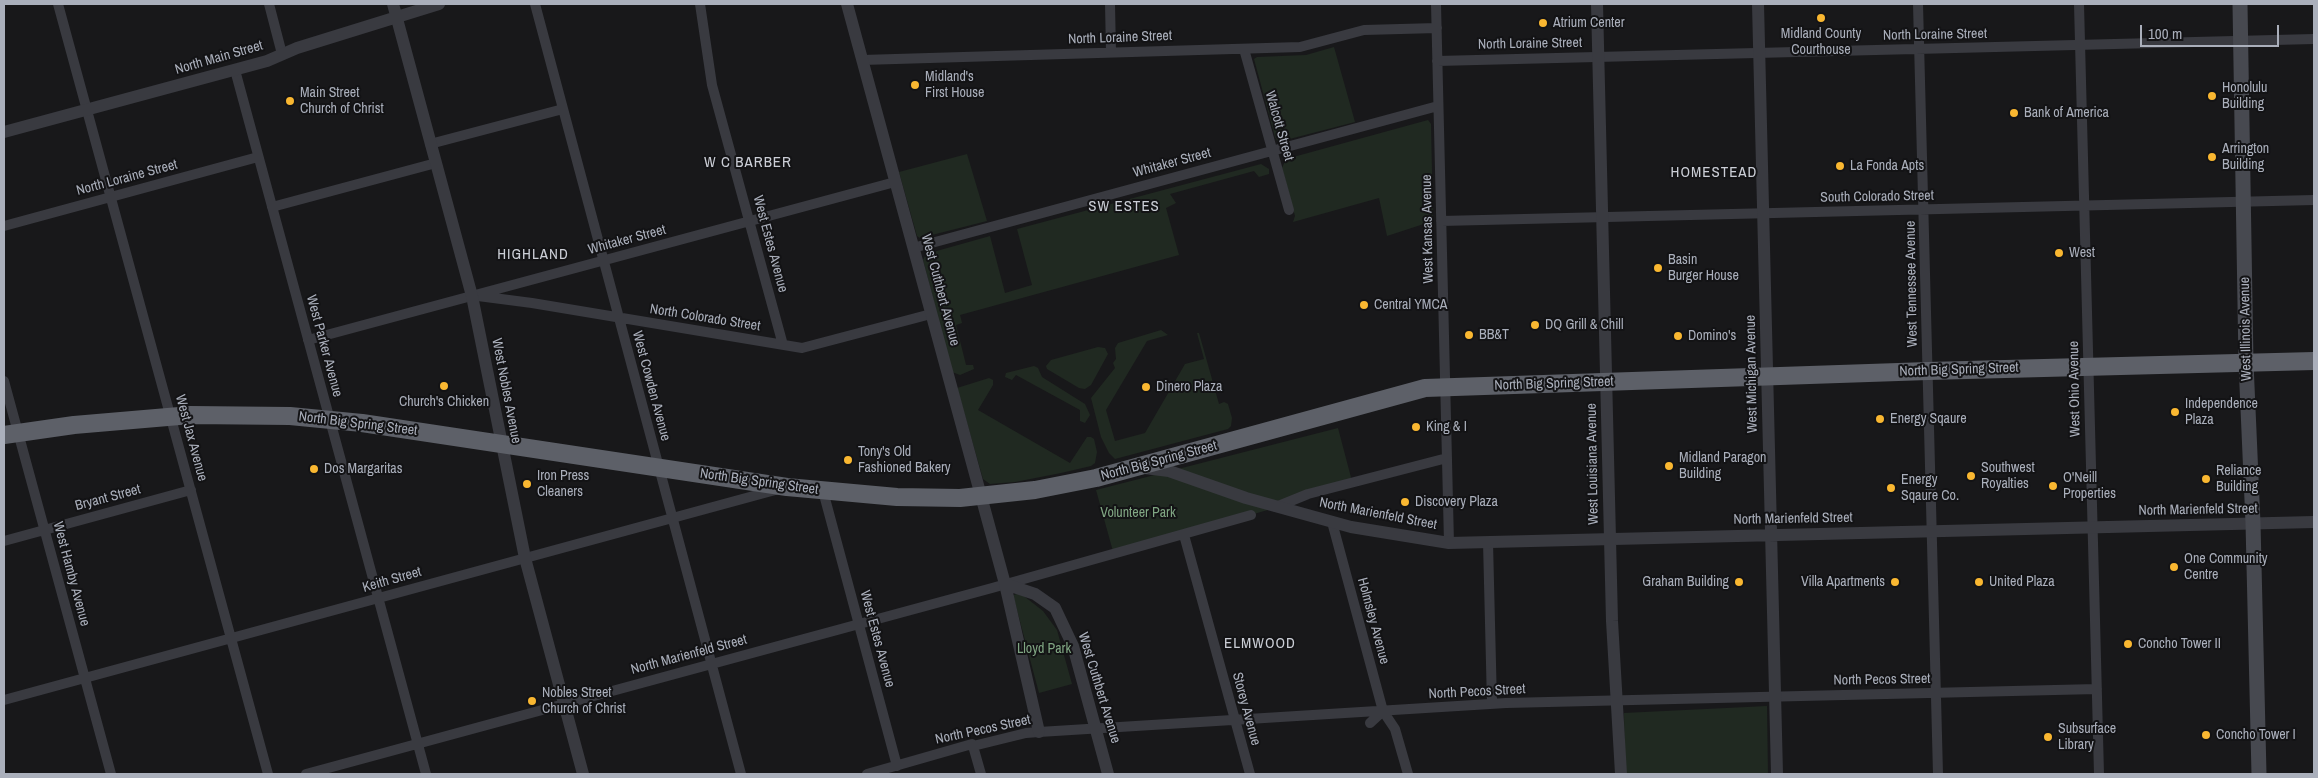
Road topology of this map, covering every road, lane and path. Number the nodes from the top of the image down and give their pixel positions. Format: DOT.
graph roads {
  1 [pos="58,4"];
  2 [pos="269,4"];
  3 [pos="439,4"];
  4 [pos="535,4"];
  5 [pos="700,4"];
  6 [pos="847,4"];
  7 [pos="1110,4"];
  8 [pos="1436,4"];
  9 [pos="1597,4"];
  10 [pos="1758,4"];
  11 [pos="1918,4"];
  12 [pos="2079,4"];
  13 [pos="2240,4"];
  14 [pos="394,10"];
  15 [pos="1437,28"];
  16 [pos="2314,39"];
  17 [pos="2240,40"];
  18 [pos="2080,45"];
  19 [pos="1244,48"];
  20 [pos="1920,48"];
  21 [pos="1111,52"];
  22 [pos="1760,53"];
  23 [pos="282,54"];
  24 [pos="1598,56"];
  25 [pos="862,60"];
  26 [pos="1437,61"];
  27 [pos="236,70"];
  28 [pos="1438,106"];
  29 [pos="563,109"];
  30 [pos="87,110"];
  31 [pos="4,132"];
  32 [pos="430,144"];
  33 [pos="1272,151"];
  34 [pos="258,157"];
  35 [pos="436,163"];
  36 [pos="895,182"];
  37 [pos="111,197"];
  38 [pos="2314,200"];
  39 [pos="2244,202"];
  40 [pos="2084,206"];
  41 [pos="272,207"];
  42 [pos="1289,210"];
  43 [pos="1924,210"];
  44 [pos="1764,214"];
  45 [pos="1602,218"];
  46 [pos="749,221"];
  47 [pos="1441,221"];
  48 [pos="4,226"];
  49 [pos="913,248"];
  50 [pos="604,261"];
  51 [pos="472,296"];
  52 [pos="931,314"];
  53 [pos="619,318"];
  54 [pos="308,340"];
  55 [pos="783,345"];
  56 [pos="2314,361"];
  57 [pos="2246,363"];
  58 [pos="2088,367"];
  59 [pos="1928,371"];
  60 [pos="1767,377"];
  61 [pos="4,381"];
  62 [pos="1606,382"];
  63 [pos="1446,388"];
  64 [pos="171,417"];
  65 [pos="330,419"];
  66 [pos="11,433"];
  67 [pos="502,444"];
  68 [pos="1447,458"];
  69 [pos="659,467"];
  70 [pos="1139,467"];
  71 [pos="787,487"];
  72 [pos="191,490"];
  73 [pos="823,491"];
  74 [pos="980,497"];
  75 [pos="1276,507"];
  76 [pos="1251,514"];
  77 [pos="672,518"];
  78 [pos="1332,522"];
  79 [pos="2314,522"];
  80 [pos="2253,523"];
  81 [pos="2092,527"];
  82 [pos="45,530"];
  83 [pos="1932,531"];
  84 [pos="1184,535"];
  85 [pos="1771,535"];
  86 [pos="1610,539"];
  87 [pos="4,541"];
  88 [pos="1488,542"];
  89 [pos="1449,543"];
  90 [pos="525,558"];
  91 [pos="1004,584"];
  92 [pos="378,598"];
  93 [pos="859,624"];
  94 [pos="231,638"];
  95 [pos="712,664"];
  96 [pos="84,678"];
  97 [pos="2097,689"];
  98 [pos="1936,693"];
  99 [pos="1776,697"];
  100 [pos="4,700"];
  101 [pos="1616,701"];
  102 [pos="565,704"];
  103 [pos="1492,704"];
  104 [pos="1383,711"];
  105 [pos="1235,720"];
  106 [pos="1370,723"];
  107 [pos="1096,729"];
  108 [pos="1039,732"];
  109 [pos="418,744"];
  110 [pos="974,746"];
  111 [pos="897,766"];
  112 [pos="111,774"];
  113 [pos="268,774"];
  114 [pos="306,774"];
  115 [pos="426,774"];
  116 [pos="583,774"];
  117 [pos="741,774"];
  118 [pos="867,774"];
  119 [pos="981,774"];
  120 [pos="1108,774"];
  121 [pos="1250,774"];
  122 [pos="1408,774"];
  123 [pos="1621,774"];
  124 [pos="1777,774"];
  125 [pos="1938,774"];
  126 [pos="2099,774"];
  127 [pos="2259,774"];
  1 -- 30 [label="street, West Jax Avenue"];
  2 -- 23 [label="street"];
  3 -- 14 [label="street, North Main Street"];
  4 -- 29 [label="street, West Cowden Avenue"];
  5 -- 46 [label="street, West Estes Avenue"];
  6 -- 25 [label="street, West Cuthbert Avenue"];
  7 -- 21 [label="street"];
  8 -- 15 [label="street, West Kansas Avenue"];
  9 -- 24 [label="street, West Louisiana Avenue"];
  10 -- 22 [label="street, West Michigan Avenue"];
  11 -- 20 [label="street, West Tennessee Avenue"];
  12 -- 18 [label="street, West Ohio Avenue"];
  13 -- 17 [label="main road, West Illinois Avenue"];
  14 -- 23 [label="street, North Main Street"];
  14 -- 32 [label="street, West Nobles Avenue"];
  15 -- 19 [label="street, North Loraine Street"];
  15 -- 26 [label="street, West Kansas Avenue"];
  16 -- 17 [label="street, North Loraine Street"];
  17 -- 18 [label="street, North Loraine Street"];
  17 -- 39 [label="main road, West Illinois Avenue"];
  18 -- 20 [label="street, North Loraine Street"];
  18 -- 40 [label="street, West Ohio Avenue"];
  19 -- 21 [label="street, North Loraine Street"];
  19 -- 33 [label="street, Walcott Street"];
  20 -- 22 [label="street, North Loraine Street"];
  20 -- 43 [label="street, West Tennessee Avenue"];
  21 -- 25 [label="street, North Loraine Street"];
  22 -- 24 [label="street, North Loraine Street"];
  22 -- 44 [label="street, West Michigan Avenue"];
  23 -- 27 [label="street, North Main Street"];
  24 -- 26 [label="street, North Loraine Street"];
  24 -- 45 [label="street, West Louisiana Avenue"];
  25 -- 36 [label="street, West Cuthbert Avenue"];
  26 -- 28 [label="street, West Kansas Avenue"];
  27 -- 30 [label="street, North Main Street"];
  27 -- 34 [label="street, West Parker Avenue"];
  28 -- 33 [label="street, Whitaker Street"];
  28 -- 47 [label="street, West Kansas Avenue"];
  29 -- 32 [label="street"];
  29 -- 50 [label="street, West Cowden Avenue"];
  30 -- 31 [label="street, North Main Street"];
  30 -- 37 [label="street, West Jax Avenue"];
  32 -- 35 [label="street, West Nobles Avenue"];
  33 -- 42 [label="street, Walcott Street"];
  33 -- 49 [label="street, Whitaker Street"];
  34 -- 37 [label="street, North Loraine Street"];
  34 -- 41 [label="street, West Parker Avenue"];
  35 -- 41 [label="street"];
  35 -- 51 [label="street, West Nobles Avenue"];
  36 -- 46 [label="street, Whitaker Street"];
  36 -- 49 [label="street, West Cuthbert Avenue"];
  37 -- 48 [label="street, North Loraine Street"];
  37 -- 64 [label="street, West Jax Avenue"];
  38 -- 39 [label="street, South Colorado Street"];
  39 -- 40 [label="street, South Colorado Street"];
  39 -- 57 [label="main road, West Illinois Avenue"];
  40 -- 43 [label="street, South Colorado Street"];
  40 -- 58 [label="street, West Ohio Avenue"];
  41 -- 54 [label="street, West Parker Avenue"];
  43 -- 44 [label="street, South Colorado Street"];
  43 -- 59 [label="street, West Tennessee Avenue"];
  44 -- 45 [label="street, South Colorado Street"];
  44 -- 60 [label="street, West Michigan Avenue"];
  45 -- 47 [label="street, South Colorado Street"];
  45 -- 62 [label="street, West Louisiana Avenue"];
  46 -- 50 [label="street, Whitaker Street"];
  46 -- 55 [label="street, West Estes Avenue"];
  47 -- 63 [label="street, West Kansas Avenue"];
  49 -- 52 [label="street, West Cuthbert Avenue"];
  50 -- 51 [label="street, Whitaker Street"];
  50 -- 53 [label="street, West Cowden Avenue"];
  51 -- 53 [label="street, North Colorado Street"];
  51 -- 54 [label="street, Whitaker Street"];
  51 -- 67 [label="street, West Nobles Avenue"];
  52 -- 55 [label="street, North Colorado Street"];
  52 -- 74 [label="street, West Cuthbert Avenue"];
  53 -- 55 [label="street, North Colorado Street"];
  53 -- 69 [label="street, West Cowden Avenue"];
  54 -- 65 [label="street, West Parker Avenue"];
  56 -- 57 [label="highway, North Big Spring Street"];
  57 -- 58 [label="highway, North Big Spring Street"];
  57 -- 80 [label="main road, West Illinois Avenue"];
  58 -- 59 [label="highway, North Big Spring Street"];
  58 -- 81 [label="street, West Ohio Avenue"];
  59 -- 60 [label="highway, North Big Spring Street"];
  59 -- 83 [label="street, West Tennessee Avenue"];
  60 -- 62 [label="highway, North Big Spring Street"];
  60 -- 85 [label="street, West Michigan Avenue"];
  61 -- 66 [label="street, West Hamby Avenue"];
  62 -- 63 [label="highway, North Big Spring Street"];
  62 -- 86 [label="street, West Louisiana Avenue"];
  63 -- 68 [label="street, West Kansas Avenue"];
  63 -- 70 [label="highway, North Big Spring Street"];
  64 -- 65 [label="highway, North Big Spring Street"];
  64 -- 66 [label="highway, North Big Spring Street"];
  64 -- 72 [label="street, West Jax Avenue"];
  65 -- 67 [label="highway, North Big Spring Street"];
  65 -- 92 [label="street, West Parker Avenue"];
  66 -- 82 [label="street, West Hamby Avenue"];
  67 -- 69 [label="highway, North Big Spring Street"];
  67 -- 90 [label="street, West Nobles Avenue"];
  68 -- 75 [label="street, North Marienfeld Street"];
  68 -- 89 [label="street, West Kansas Avenue"];
  69 -- 71 [label="highway, North Big Spring Street"];
  69 -- 77 [label="street, West Cowden Avenue"];
  70 -- 74 [label="highway, North Big Spring Street"];
  70 -- 75 [label="street, North Marienfeld Street"];
  71 -- 73 [label="highway, North Big Spring Street"];
  71 -- 77 [label="street, Keith Street"];
  72 -- 82 [label="street, Bryant Street"];
  72 -- 94 [label="street, West Jax Avenue"];
  73 -- 74 [label="highway, North Big Spring Street"];
  73 -- 93 [label="street, West Estes Avenue"];
  74 -- 91 [label="street, West Cuthbert Avenue"];
  75 -- 78 [label="street, North Marienfeld Street"];
  76 -- 84 [label="street, North Marienfeld Street"];
  77 -- 90 [label="street, Keith Street"];
  77 -- 95 [label="street, West Cowden Avenue"];
  78 -- 89 [label="street, North Marienfeld Street"];
  78 -- 104 [label="street, Holmsley Avenue"];
  79 -- 80 [label="street, North Marienfeld Street"];
  80 -- 81 [label="street, North Marienfeld Street"];
  80 -- 127 [label="main road, West Illinois Avenue"];
  81 -- 83 [label="street, North Marienfeld Street"];
  81 -- 97 [label="street, West Ohio Avenue"];
  82 -- 87 [label="street, Bryant Street"];
  82 -- 96 [label="street, West Hamby Avenue"];
  83 -- 85 [label="street, North Marienfeld Street"];
  83 -- 98 [label="street, West Tennessee Avenue"];
  84 -- 91 [label="street, North Marienfeld Street"];
  84 -- 105 [label="street, Storey Avenue"];
  85 -- 86 [label="street, North Marienfeld Street"];
  85 -- 99 [label="street, West Michigan Avenue"];
  86 -- 88 [label="street, North Marienfeld Street"];
  86 -- 101 [label="street, West Louisiana Avenue"];
  88 -- 89 [label="street, North Marienfeld Street"];
  88 -- 103 [label="street"];
  90 -- 92 [label="street, Keith Street"];
  90 -- 102 [label="street, West Nobles Avenue"];
  91 -- 93 [label="street, North Marienfeld Street"];
  91 -- 107 [label="street, West Cuthbert Avenue"];
  91 -- 108 [label="street, West Cuthbert Avenue"];
  92 -- 94 [label="street, Keith Street"];
  92 -- 109 [label="street, West Parker Avenue"];
  93 -- 95 [label="street, North Marienfeld Street"];
  93 -- 111 [label="street, West Estes Avenue"];
  94 -- 96 [label="street, Keith Street"];
  94 -- 113 [label="street, West Jax Avenue"];
  95 -- 102 [label="street, North Marienfeld Street"];
  95 -- 117 [label="street, West Cowden Avenue"];
  96 -- 100 [label="street, Keith Street"];
  96 -- 112 [label="street, West Hamby Avenue"];
  97 -- 98 [label="street, North Pecos Street"];
  97 -- 126 [label="street, West Ohio Avenue"];
  98 -- 99 [label="street, North Pecos Street"];
  98 -- 125 [label="street, West Tennessee Avenue"];
  99 -- 101 [label="street, North Pecos Street"];
  99 -- 124 [label="street, West Michigan Avenue"];
  101 -- 103 [label="street, North Pecos Street"];
  101 -- 123 [label="street, West Louisiana Avenue"];
  102 -- 109 [label="street, North Marienfeld Street"];
  102 -- 116 [label="street, West Nobles Avenue"];
  103 -- 104 [label="street, North Pecos Street"];
  104 -- 105 [label="street, North Pecos Street"];
  104 -- 106 [label="street"];
  104 -- 122 [label="street"];
  105 -- 107 [label="street, North Pecos Street"];
  105 -- 121 [label="street, Storey Avenue"];
  107 -- 108 [label="street, North Pecos Street"];
  107 -- 120 [label="street, West Cuthbert Avenue"];
  108 -- 110 [label="street, North Pecos Street"];
  109 -- 114 [label="street, North Marienfeld Street"];
  109 -- 115 [label="street, West Parker Avenue"];
  110 -- 111 [label="street, North Pecos Street"];
  110 -- 119 [label="street"];
  111 -- 118 [label="street, North Pecos Street"];
}
